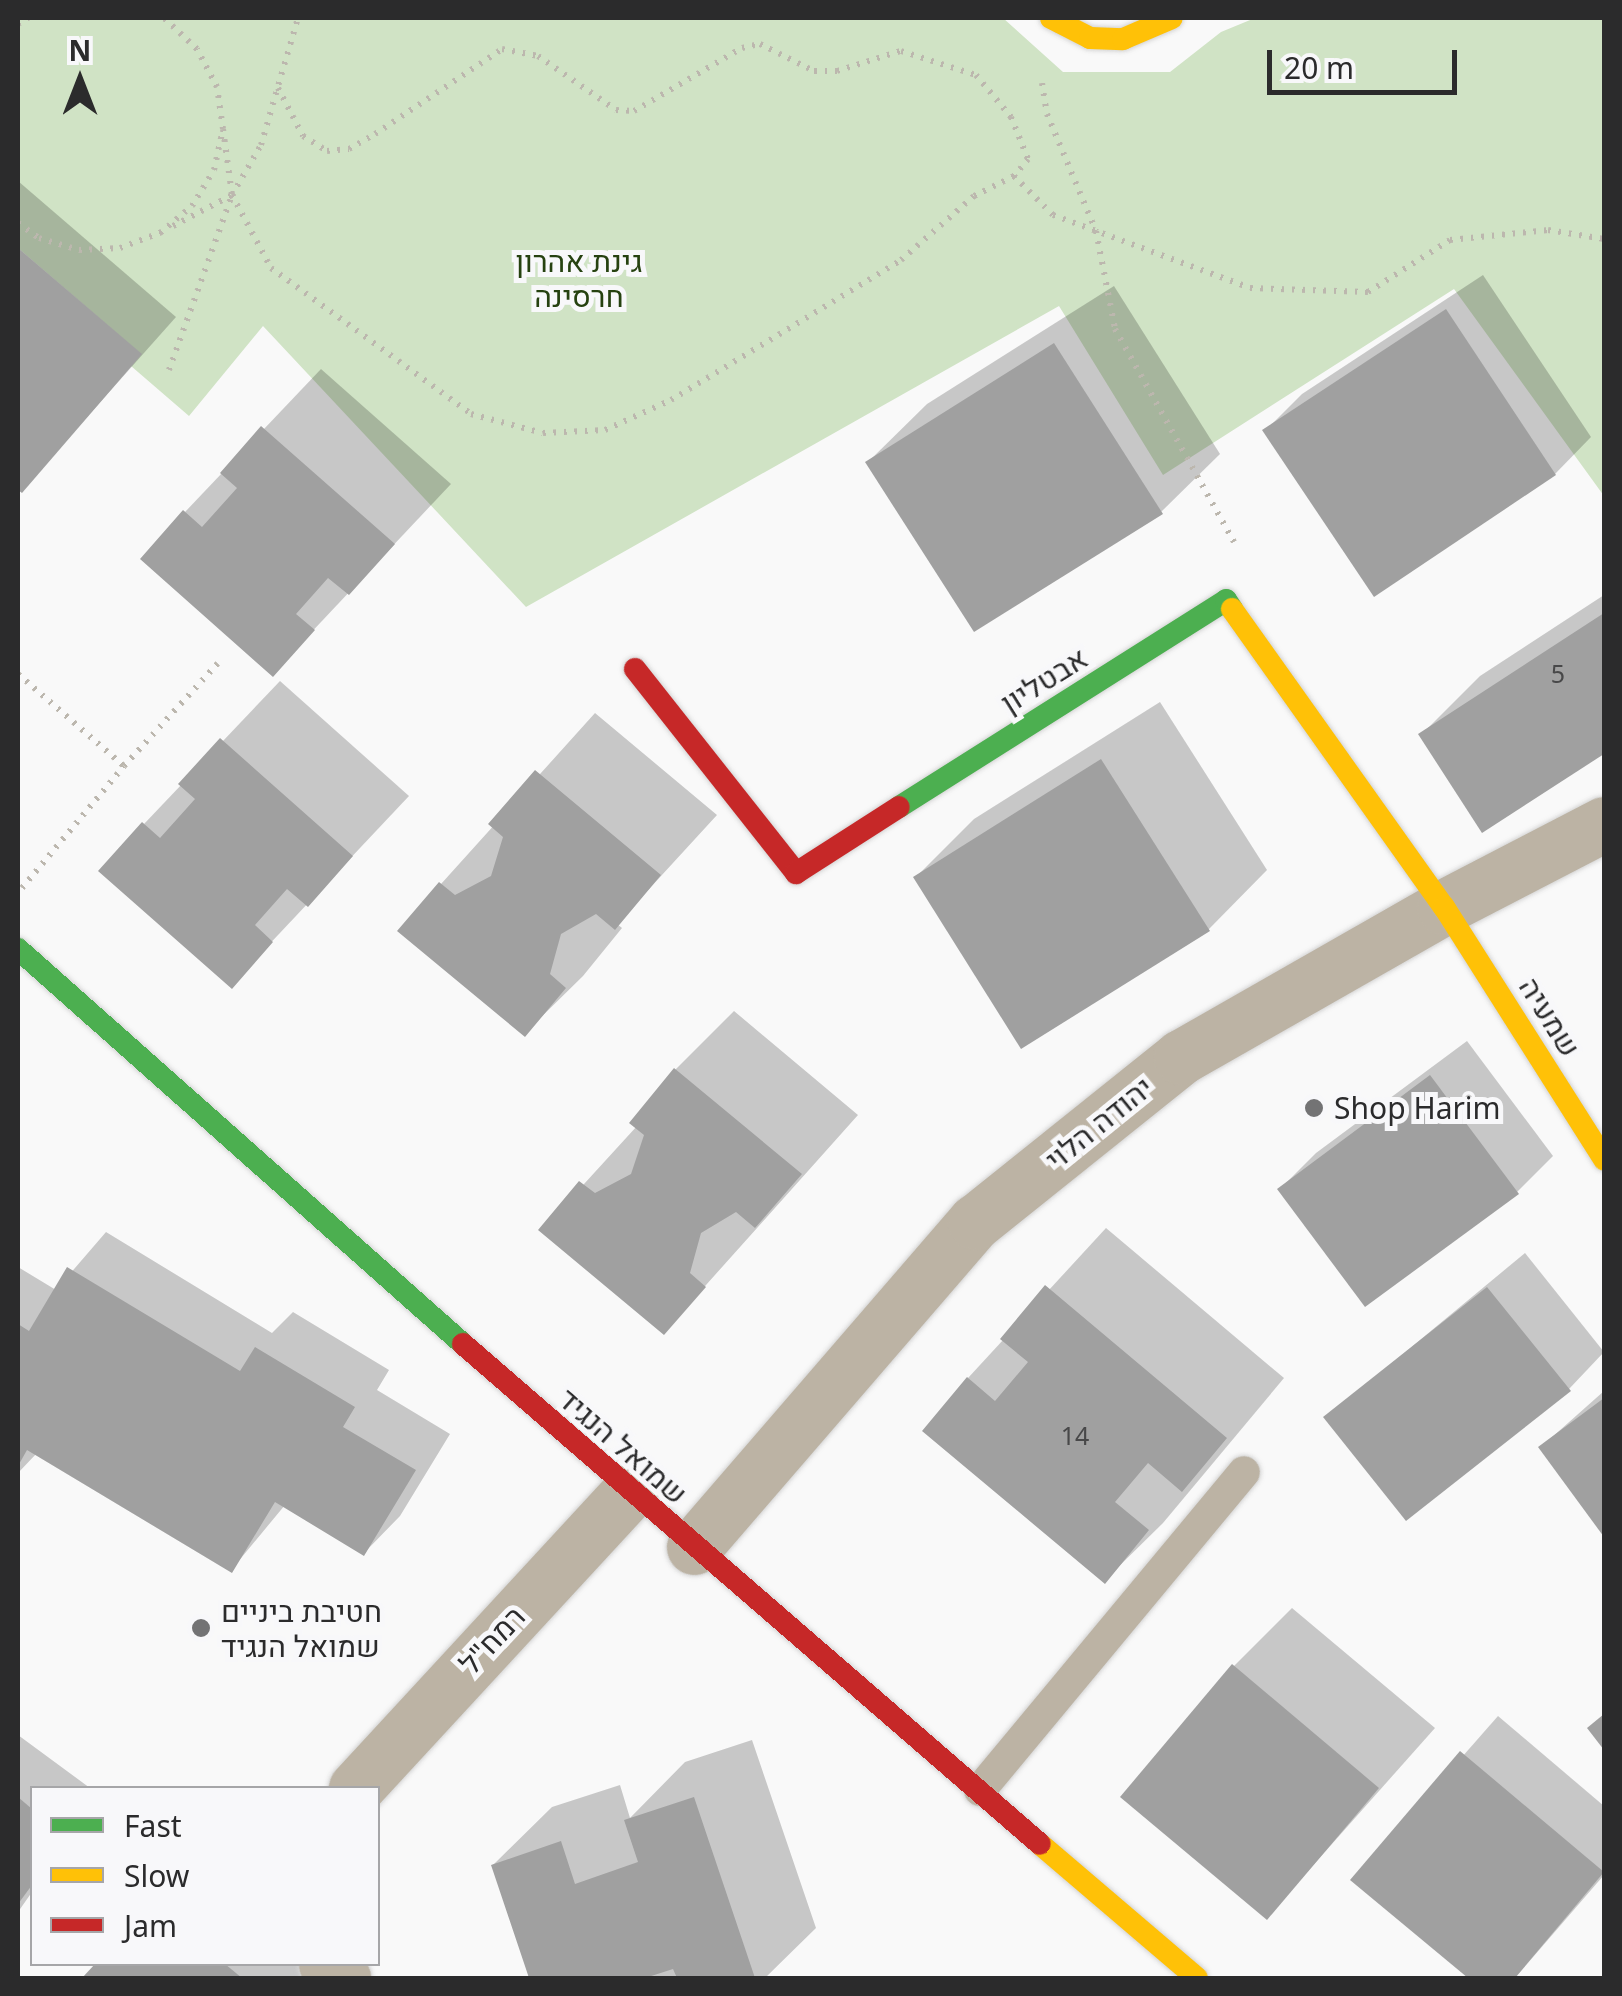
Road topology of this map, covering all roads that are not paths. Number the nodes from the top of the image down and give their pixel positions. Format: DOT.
graph roads {
  1 [pos="1051,18"];
  2 [pos="1172,18"];
  3 [pos="635,670"];
  4 [pos="1604,824"];
  5 [pos="1444,906"];
  6 [pos="18,948"];
  7 [pos="1604,1159"];
  8 [pos="1244,1472"];
  9 [pos="629,1492"];
  10 [pos="694,1547"];
  11 [pos="358,1786"];
  12 [pos="980,1790"];
  13 [pos="1198,1978"];
  1 -- 2 [label="street"];
  3 -- 5 [label="street, אבטליון"];
  4 -- 5 [label="street, יהודה הלוי"];
  5 -- 7 [label="street, שמעיה"];
  5 -- 10 [label="street, יהודה הלוי"];
  6 -- 9 [label="street, שמואל הנגיד"];
  8 -- 12 [label="lane"];
  9 -- 10 [label="street, שמואל הנגיד"];
  9 -- 11 [label="street, רמח\"ל"];
  10 -- 12 [label="street, שמואל הנגיד"];
  12 -- 13 [label="street, שמואל הנגיד"];
}
